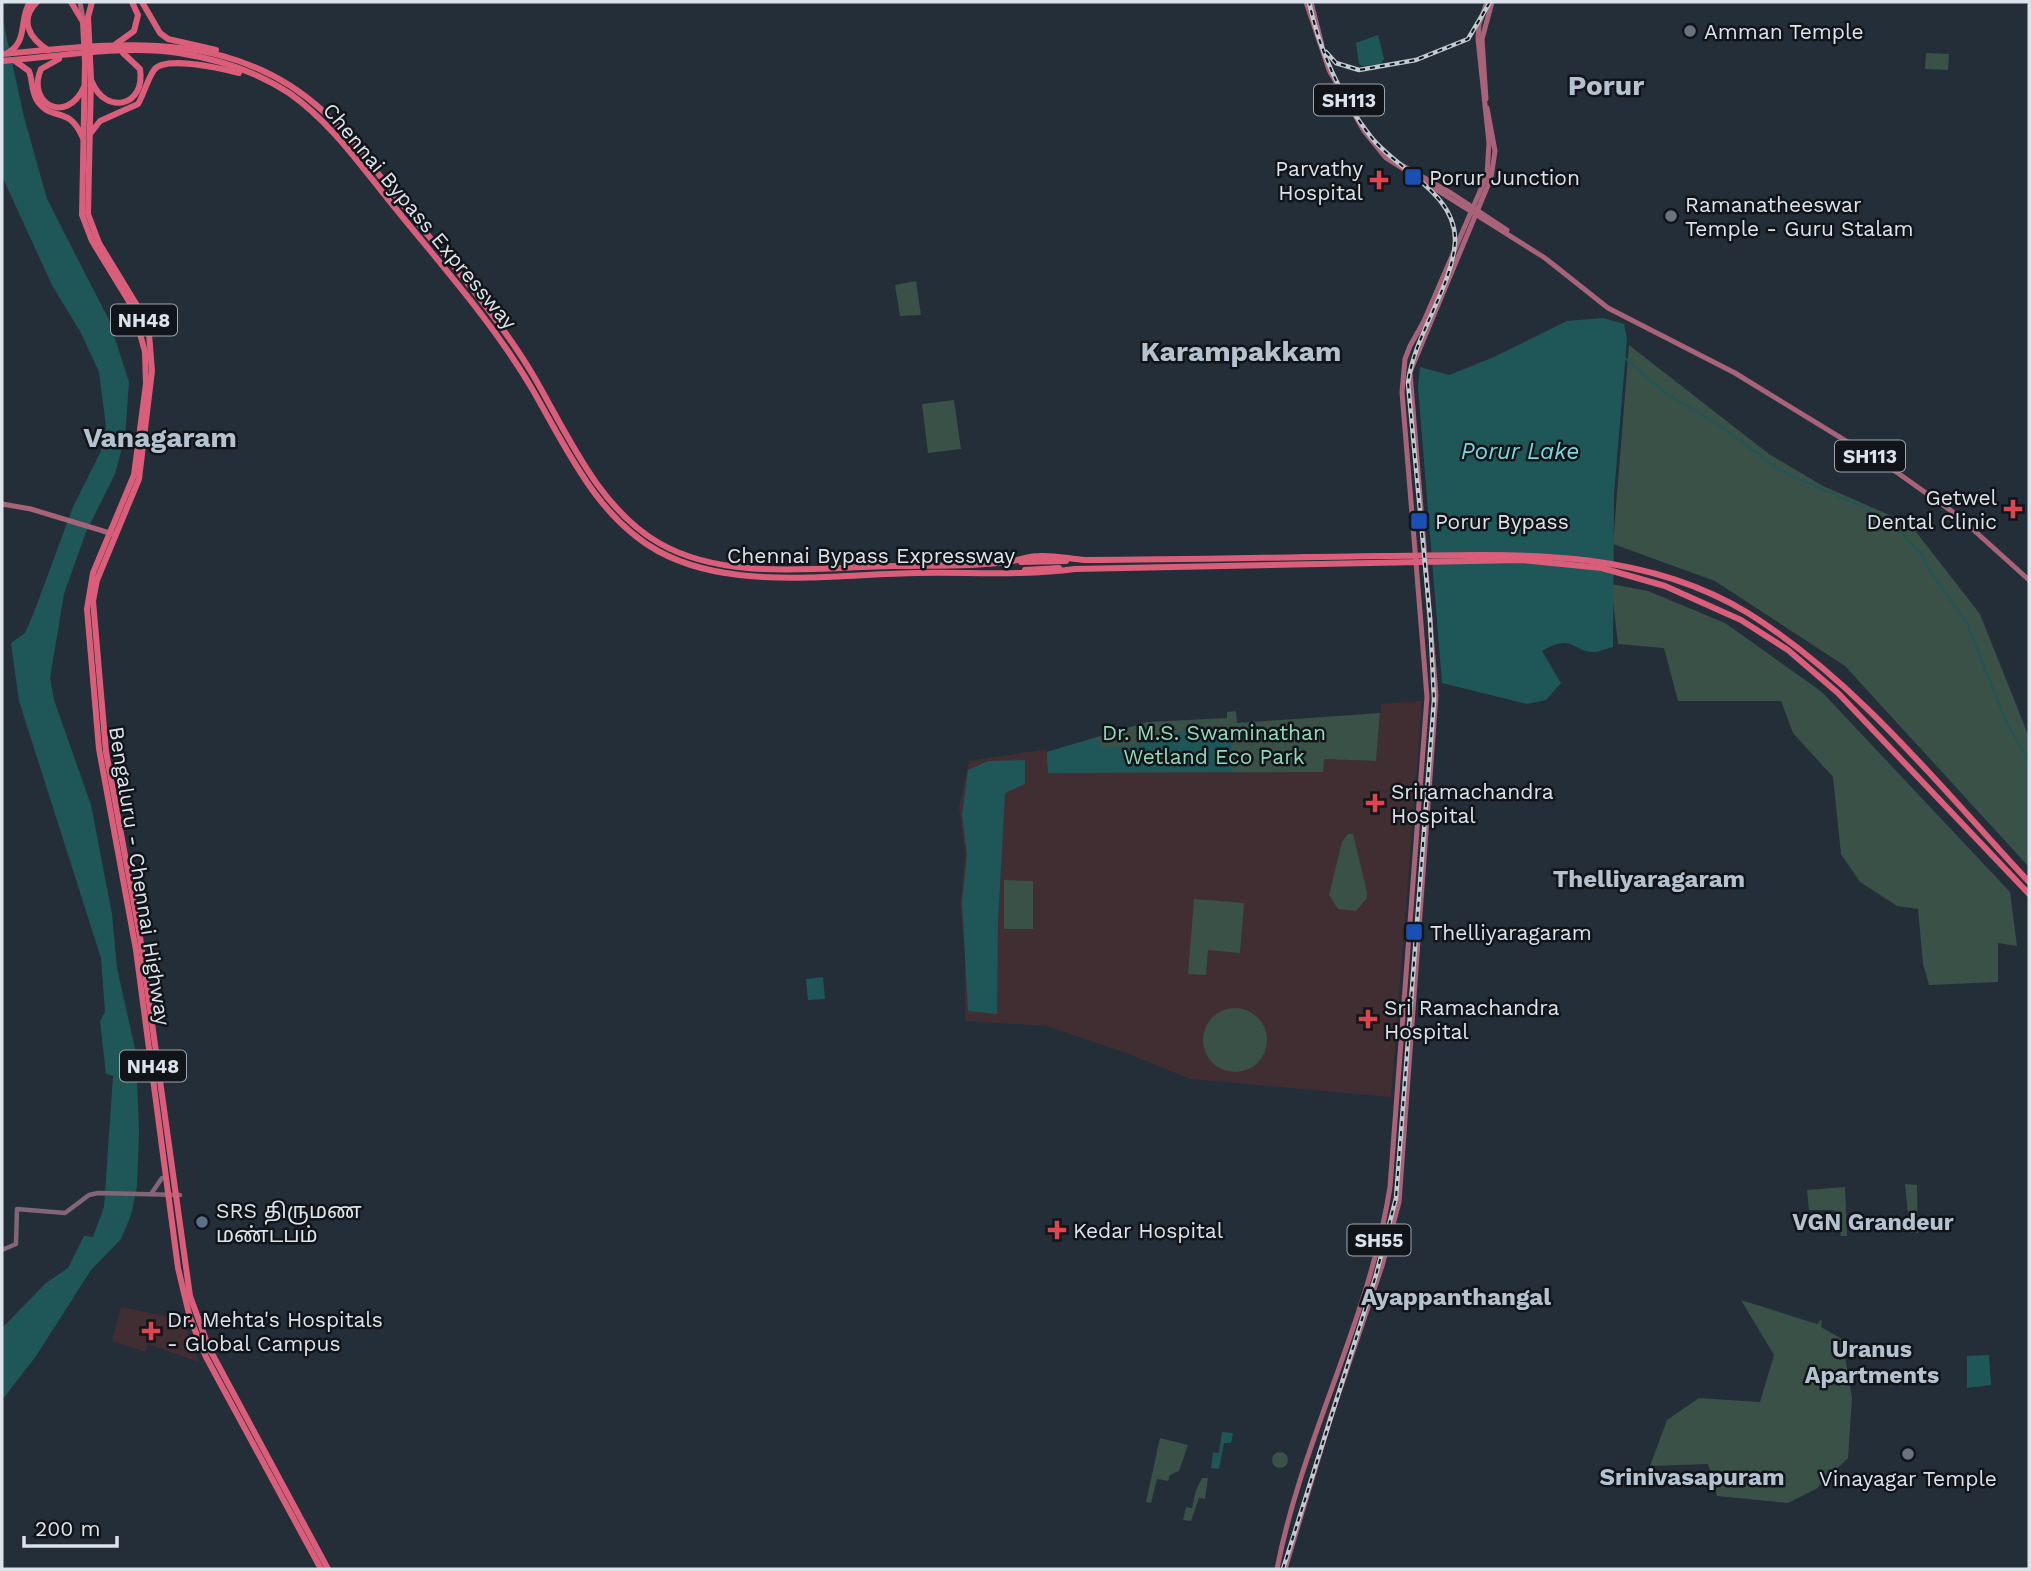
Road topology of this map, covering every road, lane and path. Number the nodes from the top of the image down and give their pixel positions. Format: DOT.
graph roads {
  1 [pos="30,2"];
  2 [pos="37,2"];
  3 [pos="71,2"];
  4 [pos="80,2"];
  5 [pos="89,2"];
  6 [pos="132,2"];
  7 [pos="142,2"];
  8 [pos="1308,2"];
  9 [pos="1489,2"];
  10 [pos="85,20"];
  11 [pos="114,44"];
  12 [pos="144,48"];
  13 [pos="48,50"];
  14 [pos="121,51"];
  15 [pos="75,55"];
  16 [pos="3,57"];
  17 [pos="231,57"];
  18 [pos="261,78"];
  19 [pos="88,81"];
  20 [pos="1484,95"];
  21 [pos="89,138"];
  22 [pos="1459,234"];
  23 [pos="1468,238"];
  24 [pos="1426,324"];
  25 [pos="2,504"];
  26 [pos="113,535"];
  27 [pos="1411,559"];
  28 [pos="1083,560"];
  29 [pos="1013,561"];
  30 [pos="1079,569"];
  31 [pos="1013,573"];
  32 [pos="2029,578"];
  33 [pos="2029,882"];
  34 [pos="2029,894"];
  35 [pos="128,902"];
  36 [pos="125,915"];
  37 [pos="129,940"];
  38 [pos="136,950"];
  39 [pos="147,983"];
  40 [pos="153,992"];
  41 [pos="155,1005"];
  42 [pos="152,1017"];
  43 [pos="162,1178"];
  44 [pos="149,1195"];
  45 [pos="174,1195"];
  46 [pos="2,1250"];
  47 [pos="1298,1493"];
  48 [pos="1307,1496"];
  49 [pos="321,1569"];
  50 [pos="328,1569"];
  51 [pos="1277,1569"];
  52 [pos="1285,1569"];
  1 -- 16 [label="highway"];
  2 -- 13 [label="highway"];
  3 -- 10 [label="highway"];
  4 -- 10 [label="main road"];
  5 -- 10 [label="highway"];
  6 -- 11 [label="highway"];
  7 -- 17 [label="highway"];
  8 -- 32 [label="main road, SH113"];
  9 -- 20 [label="main road, SH55"];
  9 -- 20 [label="main road, SH55"];
  10 -- 19 [label="highway"];
  11 -- 12 [label="highway"];
  11 -- 13 [label="highway"];
  12 -- 14 [label="highway"];
  12 -- 17 [label="highway, Chennai Bypass Expressway"];
  12 -- 18 [label="highway, Chennai Bypass Expressway"];
  13 -- 16 [label="highway"];
  14 -- 15 [label="highway"];
  14 -- 19 [label="highway"];
  15 -- 16 [label="highway"];
  15 -- 19 [label="highway"];
  16 -- 21 [label="highway"];
  17 -- 29 [label="highway, Chennai Bypass Expressway"];
  18 -- 21 [label="highway"];
  18 -- 31 [label="highway, Chennai Bypass Expressway"];
  19 -- 21 [label="highway, NH48"];
  20 -- 24 [label="main road, SH55"];
  21 -- 26 [label="highway, NH48"];
  21 -- 26 [label="highway, NH48"];
  22 -- 23 [label="main road"];
  24 -- 47 [label="main road, SH55"];
  24 -- 48 [label="main road, SH55"];
  25 -- 26 [label="main road"];
  26 -- 35 [label="highway, Bengaluru - Chennai Highway / NH48"];
  26 -- 39 [label="highway, Bengaluru - Chennai Highway / NH48"];
  27 -- 28 [label="highway"];
  27 -- 30 [label="highway"];
  27 -- 33 [label="highway"];
  27 -- 34 [label="highway"];
  28 -- 29 [label="highway, Chennai Bypass Expressway"];
  28 -- 30 [label="highway"];
  29 -- 31 [label="highway"];
  30 -- 31 [label="highway, Chennai Bypass Expressway"];
  35 -- 36 [label="highway"];
  35 -- 38 [label="highway, Bengaluru - Chennai Highway / NH48"];
  37 -- 38 [label="highway"];
  38 -- 45 [label="highway, Bengaluru - Chennai Highway / NH48"];
  39 -- 40 [label="highway"];
  39 -- 42 [label="highway, Bengaluru - Chennai Highway / NH48"];
  41 -- 42 [label="highway"];
  42 -- 45 [label="highway, Bengaluru - Chennai Highway / NH48"];
  43 -- 44 [label="main road"];
  44 -- 45 [label="main road"];
  44 -- 46 [label="main road"];
  45 -- 49 [label="highway, Bengaluru - Chennai Highway / NH48"];
  45 -- 50 [label="highway, Bengaluru - Chennai Highway / NH48"];
  47 -- 48 [label="main road"];
  47 -- 51 [label="main road, SH55"];
  48 -- 52 [label="main road, SH55"];
}
